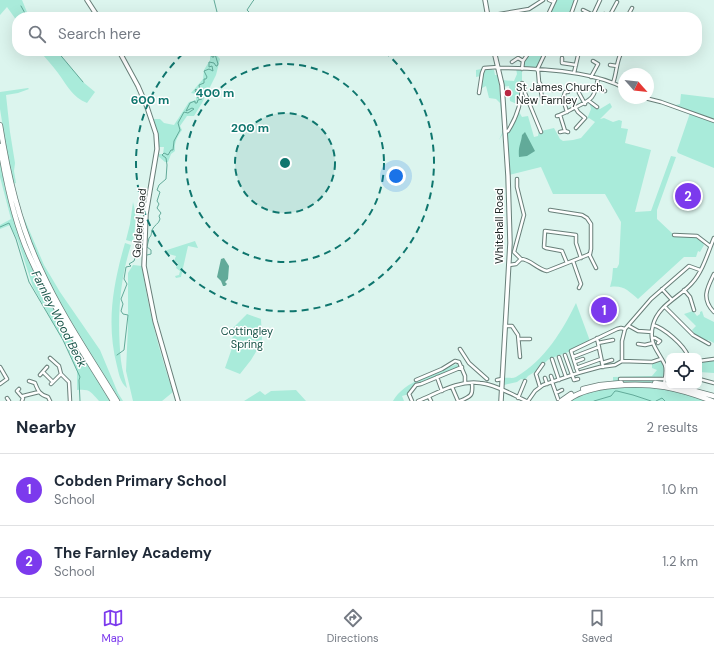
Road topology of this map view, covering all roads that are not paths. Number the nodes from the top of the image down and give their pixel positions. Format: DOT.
graph roads {
  1 [pos="87,0"];
  2 [pos="485,0"];
  3 [pos="543,0"];
  4 [pos="550,0"];
  5 [pos="576,0"];
  6 [pos="600,0"];
  7 [pos="554,1"];
  8 [pos="617,2"];
  9 [pos="632,8"];
  10 [pos="583,10"];
  11 [pos="95,12"];
  12 [pos="487,12"];
  13 [pos="511,12"];
  14 [pos="549,12"];
  15 [pos="572,12"];
  16 [pos="587,12"];
  17 [pos="594,12"];
  18 [pos="613,12"];
  19 [pos="630,12"];
  20 [pos="122,56"];
  21 [pos="495,56"];
  22 [pos="526,56"];
  23 [pos="544,56"];
  24 [pos="577,56"];
  25 [pos="620,56"];
  26 [pos="562,58"];
  27 [pos="523,61"];
  28 [pos="593,61"];
  29 [pos="512,62"];
  30 [pos="576,65"];
  31 [pos="610,65"];
  32 [pos="617,66"];
  33 [pos="498,68"];
  34 [pos="522,69"];
  35 [pos="538,70"];
  36 [pos="574,73"];
  37 [pos="592,77"];
  38 [pos="598,78"];
  39 [pos="613,83"];
  40 [pos="618,85"];
  41 [pos="542,88"];
  42 [pos="596,88"];
  43 [pos="553,90"];
  44 [pos="566,92"];
  45 [pos="604,92"];
  46 [pos="479,93"];
  47 [pos="579,93"];
  48 [pos="542,97"];
  49 [pos="654,100"];
  50 [pos="589,101"];
  51 [pos="585,104"];
  52 [pos="597,107"];
  53 [pos="575,108"];
  54 [pos="567,112"];
  55 [pos="714,121"];
  56 [pos="0,125"];
  57 [pos="576,128"];
  58 [pos="505,132"];
  59 [pos="541,132"];
  60 [pos="560,132"];
  61 [pos="0,146"];
  62 [pos="517,179"];
  63 [pos="550,210"];
  64 [pos="18,216"];
  65 [pos="20,223"];
  66 [pos="674,235"];
  67 [pos="714,238"];
  68 [pos="710,246"];
  69 [pos="546,248"];
  70 [pos="543,251"];
  71 [pos="589,254"];
  72 [pos="581,258"];
  73 [pos="521,259"];
  74 [pos="572,261"];
  75 [pos="567,263"];
  76 [pos="508,265"];
  77 [pos="596,268"];
  78 [pos="700,270"];
  79 [pos="714,274"];
  80 [pos="579,288"];
  81 [pos="662,289"];
  82 [pos="684,290"];
  83 [pos="672,300"];
  84 [pos="665,307"];
  85 [pos="694,310"];
  86 [pos="714,312"];
  87 [pos="653,325"];
  88 [pos="505,326"];
  89 [pos="628,326"];
  90 [pos="625,330"];
  91 [pos="652,332"];
  92 [pos="597,338"];
  93 [pos="652,338"];
  94 [pos="519,339"];
  95 [pos="530,339"];
  96 [pos="613,340"];
  97 [pos="598,343"];
  98 [pos="653,343"];
  99 [pos="638,344"];
  100 [pos="658,344"];
  101 [pos="709,344"];
  102 [pos="599,347"];
  103 [pos="460,349"];
  104 [pos="686,353"];
  105 [pos="566,355"];
  106 [pos="520,357"];
  107 [pos="559,357"];
  108 [pos="573,357"];
  109 [pos="50,358"];
  110 [pos="552,359"];
  111 [pos="584,359"];
  112 [pos="601,359"];
  113 [pos="661,359"];
  114 [pos="714,359"];
  115 [pos="612,360"];
  116 [pos="702,361"];
  117 [pos="575,362"];
  118 [pos="622,362"];
  119 [pos="602,363"];
  120 [pos="543,364"];
  121 [pos="665,366"];
  122 [pos="0,367"];
  123 [pos="47,367"];
  124 [pos="462,367"];
  125 [pos="603,367"];
  126 [pos="576,368"];
  127 [pos="43,372"];
  128 [pos="666,372"];
  129 [pos="578,373"];
  130 [pos="61,374"];
  131 [pos="40,375"];
  132 [pos="483,375"];
  133 [pos="573,375"];
  134 [pos="551,376"];
  135 [pos="566,377"];
  136 [pos="437,378"];
  137 [pos="544,378"];
  138 [pos="666,378"];
  139 [pos="487,379"];
  140 [pos="502,379"];
  141 [pos="578,379"];
  142 [pos="620,379"];
  143 [pos="416,380"];
  144 [pos="497,380"];
  145 [pos="525,380"];
  146 [pos="559,380"];
  147 [pos="702,380"];
  148 [pos="30,382"];
  149 [pos="552,382"];
  150 [pos="465,383"];
  151 [pos="472,383"];
  152 [pos="480,383"];
  153 [pos="714,383"];
  154 [pos="0,384"];
  155 [pos="547,384"];
  156 [pos="666,386"];
  157 [pos="452,387"];
  158 [pos="540,387"];
  159 [pos="19,389"];
  160 [pos="676,389"];
  161 [pos="687,389"];
  162 [pos="501,390"];
  163 [pos="562,390"];
  164 [pos="442,391"];
  165 [pos="39,392"];
  166 [pos="556,393"];
  167 [pos="23,396"];
  168 [pos="714,396"];
  169 [pos="429,397"];
  170 [pos="518,398"];
  171 [pos="560,400"];
  172 [pos="22,401"];
  173 [pos="50,401"];
  174 [pos="70,401"];
  175 [pos="113,401"];
  176 [pos="117,401"];
  177 [pos="178,401"];
  178 [pos="412,401"];
  179 [pos="418,401"];
  180 [pos="431,401"];
  181 [pos="459,401"];
  182 [pos="501,401"];
  183 [pos="527,401"];
  184 [pos="567,401"];
  185 [pos="712,401"];
  1 -- 11 [label="main road"];
  2 -- 12 [label="main road"];
  3 -- 13 [label="street"];
  4 -- 7 [label="street"];
  5 -- 15 [label="street"];
  6 -- 17 [label="street"];
  7 -- 14 [label="street"];
  8 -- 18 [label="street"];
  9 -- 19 [label="street"];
  10 -- 16 [label="street"];
  20 -- 177 [label="main road, Gelderd Road"];
  21 -- 33 [label="main road, Whitehall Road"];
  22 -- 27 [label="street"];
  23 -- 35 [label="street"];
  24 -- 30 [label="street"];
  25 -- 32 [label="street"];
  26 -- 30 [label="street"];
  27 -- 29 [label="street"];
  27 -- 34 [label="street"];
  28 -- 37 [label="street"];
  30 -- 36 [label="street"];
  31 -- 32 [label="street"];
  32 -- 39 [label="street"];
  33 -- 34 [label="street"];
  33 -- 46 [label="street"];
  33 -- 58 [label="main road, Whitehall Road"];
  34 -- 35 [label="street"];
  35 -- 36 [label="street"];
  35 -- 41 [label="street"];
  36 -- 37 [label="street"];
  37 -- 38 [label="street"];
  38 -- 39 [label="street"];
  38 -- 42 [label="street"];
  39 -- 40 [label="street"];
  41 -- 43 [label="street"];
  41 -- 48 [label="street"];
  42 -- 45 [label="street"];
  42 -- 50 [label="street"];
  44 -- 54 [label="street"];
  47 -- 51 [label="street"];
  49 -- 55 [label="street"];
  50 -- 51 [label="street"];
  50 -- 52 [label="street"];
  51 -- 53 [label="street"];
  53 -- 54 [label="street"];
  53 -- 57 [label="street"];
  54 -- 60 [label="street"];
  56 -- 64 [label="highway"];
  58 -- 59 [label="street"];
  58 -- 76 [label="main road, Whitehall Road"];
  61 -- 64 [label="highway"];
  62 -- 73 [label="street"];
  63 -- 71 [label="street"];
  64 -- 65 [label="highway"];
  65 -- 175 [label="highway"];
  65 -- 176 [label="highway"];
  66 -- 68 [label="street"];
  67 -- 68 [label="street"];
  68 -- 78 [label="street"];
  69 -- 70 [label="street"];
  69 -- 72 [label="street"];
  69 -- 75 [label="street"];
  71 -- 72 [label="street"];
  71 -- 77 [label="street"];
  72 -- 74 [label="street"];
  73 -- 75 [label="street"];
  73 -- 76 [label="street"];
  74 -- 75 [label="street"];
  74 -- 80 [label="street"];
  76 -- 88 [label="main road, Whitehall Road"];
  78 -- 81 [label="street"];
  78 -- 82 [label="street"];
  79 -- 86 [label="street"];
  81 -- 83 [label="street"];
  81 -- 89 [label="street"];
  82 -- 83 [label="street"];
  82 -- 85 [label="street"];
  83 -- 84 [label="street"];
  84 -- 87 [label="street"];
  84 -- 101 [label="street"];
  87 -- 91 [label="street"];
  87 -- 104 [label="street"];
  88 -- 94 [label="street"];
  88 -- 140 [label="main road, Whitehall Road"];
  89 -- 90 [label="street"];
  89 -- 91 [label="street"];
  90 -- 92 [label="street"];
  90 -- 118 [label="street"];
  91 -- 93 [label="street"];
  92 -- 97 [label="street"];
  92 -- 108 [label="street"];
  93 -- 98 [label="street"];
  93 -- 100 [label="street"];
  94 -- 95 [label="street"];
  94 -- 106 [label="street"];
  96 -- 97 [label="street"];
  97 -- 102 [label="street"];
  98 -- 99 [label="street"];
  98 -- 113 [label="street"];
  102 -- 108 [label="street"];
  102 -- 112 [label="street"];
  103 -- 132 [label="street"];
  105 -- 133 [label="street"];
  107 -- 135 [label="street"];
  108 -- 117 [label="street"];
  109 -- 130 [label="street"];
  110 -- 146 [label="street"];
  111 -- 117 [label="street"];
  112 -- 119 [label="street"];
  112 -- 126 [label="street"];
  113 -- 118 [label="street"];
  113 -- 121 [label="street"];
  114 -- 116 [label="street"];
  115 -- 119 [label="street"];
  117 -- 126 [label="street"];
  118 -- 125 [label="street"];
  119 -- 125 [label="street"];
  120 -- 158 [label="street"];
  121 -- 128 [label="street"];
  122 -- 154 [label="street"];
  123 -- 127 [label="street"];
  124 -- 136 [label="street"];
  124 -- 143 [label="street"];
  124 -- 150 [label="street"];
  125 -- 129 [label="street"];
  126 -- 129 [label="street"];
  127 -- 130 [label="street"];
  127 -- 131 [label="street"];
  129 -- 133 [label="street"];
  130 -- 174 [label="street"];
  132 -- 139 [label="street"];
  132 -- 152 [label="street"];
  133 -- 135 [label="street"];
  133 -- 141 [label="street"];
  134 -- 149 [label="street"];
  135 -- 146 [label="street"];
  136 -- 164 [label="street"];
  136 -- 178 [label="street"];
  137 -- 155 [label="street"];
  138 -- 142 [label="street"];
  140 -- 144 [label="street"];
  140 -- 162 [label="main road, Whitehall Road"];
  145 -- 170 [label="street"];
  146 -- 149 [label="street"];
  147 -- 153 [label="street"];
  148 -- 165 [label="street"];
  149 -- 155 [label="street"];
  149 -- 166 [label="street"];
  150 -- 151 [label="street"];
  150 -- 157 [label="street"];
  151 -- 152 [label="street"];
  151 -- 181 [label="street"];
  152 -- 162 [label="street"];
  155 -- 158 [label="street"];
  156 -- 171 [label="highway"];
  156 -- 184 [label="highway"];
  157 -- 164 [label="street"];
  157 -- 181 [label="street"];
  158 -- 183 [label="street"];
  159 -- 167 [label="street"];
  160 -- 185 [label="highway"];
  161 -- 168 [label="highway"];
  162 -- 170 [label="street"];
  162 -- 182 [label="main road, Whitehall Road"];
  163 -- 166 [label="street"];
  164 -- 169 [label="street"];
  165 -- 167 [label="street"];
  165 -- 173 [label="street"];
  166 -- 171 [label="street"];
  167 -- 172 [label="street"];
  169 -- 179 [label="street"];
  169 -- 180 [label="street"];
  170 -- 183 [label="street"];
}
